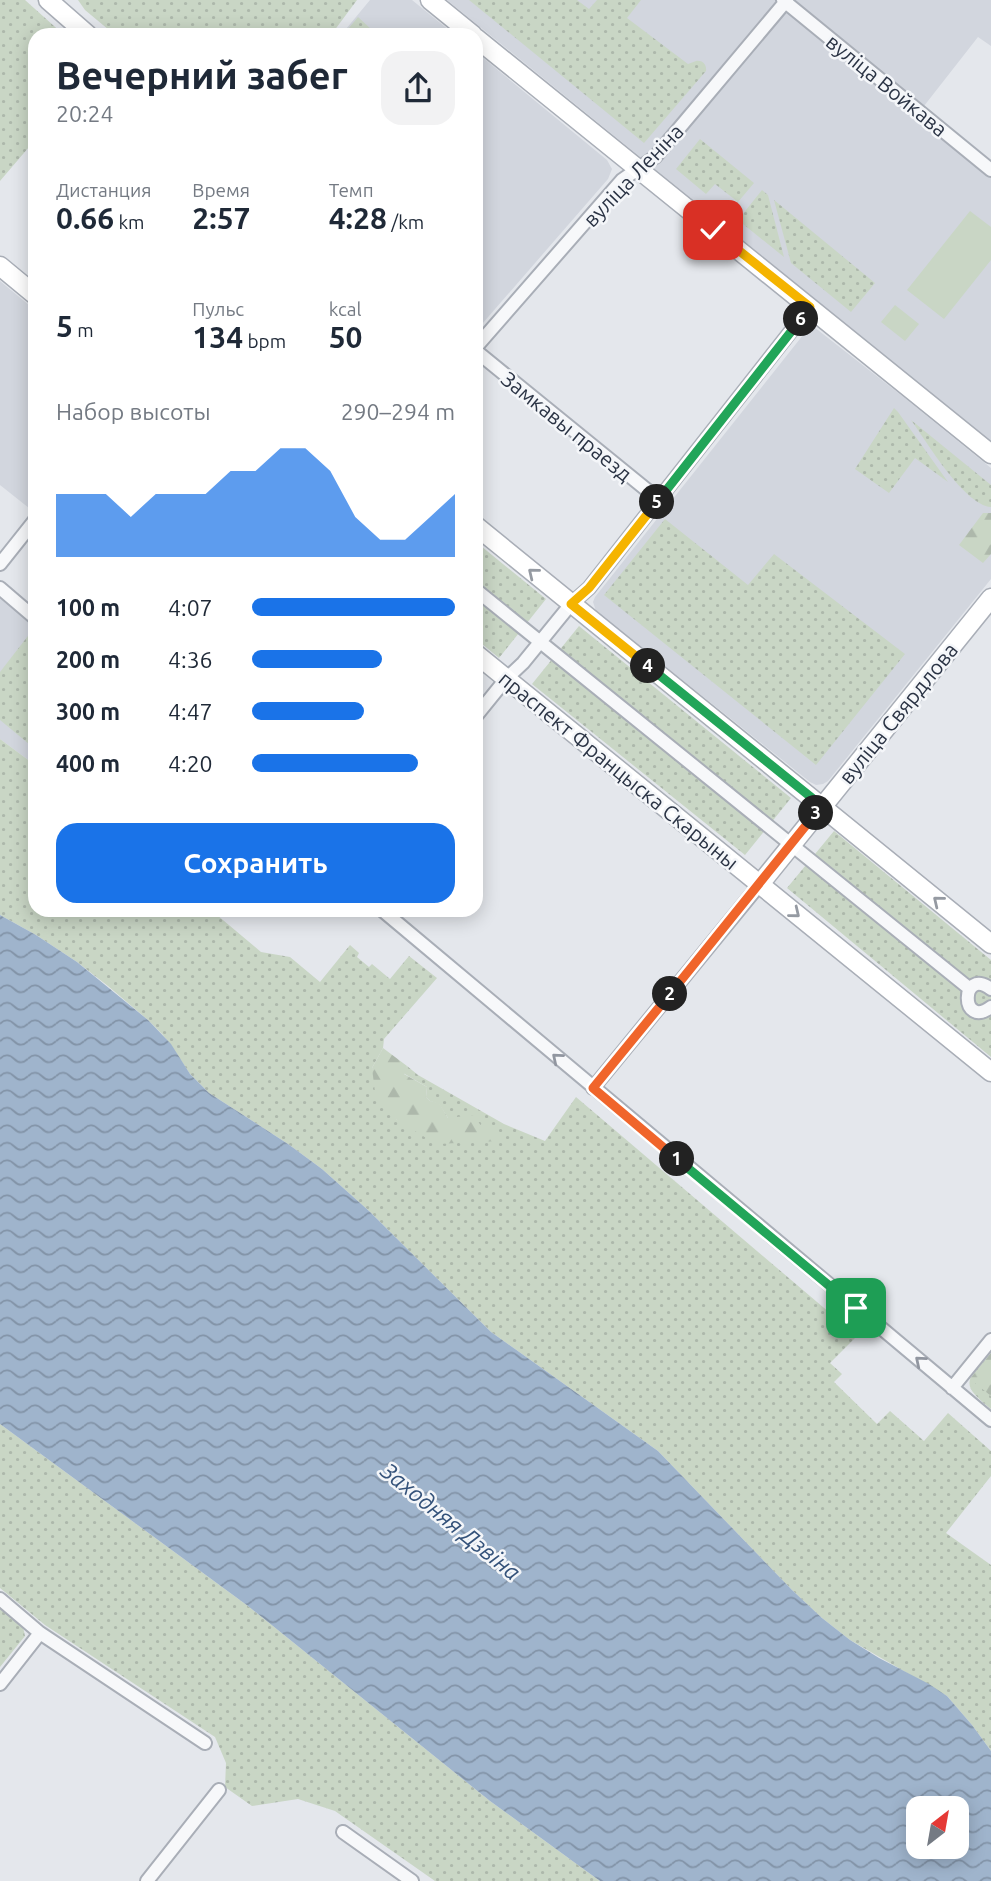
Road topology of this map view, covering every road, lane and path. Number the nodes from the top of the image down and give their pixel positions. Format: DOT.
graph roads {
  1 [pos="48,0"];
  2 [pos="64,0"];
  3 [pos="430,0"];
  4 [pos="785,1"];
  5 [pos="80,28"];
  6 [pos="81,28"];
  7 [pos="464,28"];
  8 [pos="483,43"];
  9 [pos="637,170"];
  10 [pos="991,170"];
  11 [pos="0,266"];
  12 [pos="28,289"];
  13 [pos="810,307"];
  14 [pos="483,341"];
  15 [pos="483,355"];
  16 [pos="991,454"];
  17 [pos="659,499"];
  18 [pos="28,529"];
  19 [pos="483,532"];
  20 [pos="0,564"];
  21 [pos="0,588"];
  22 [pos="483,596"];
  23 [pos="991,598"];
  24 [pos="571,604"];
  25 [pos="28,612"];
  26 [pos="540,642"];
  27 [pos="483,660"];
  28 [pos="506,679"];
  29 [pos="483,707"];
  30 [pos="822,806"];
  31 [pos="790,845"];
  32 [pos="760,884"];
  33 [pos="390,917"];
  34 [pos="991,944"];
  35 [pos="970,989"];
  36 [pos="991,989"];
  37 [pos="991,1007"];
  38 [pos="991,1072"];
  39 [pos="593,1088"];
  40 [pos="991,1340"];
  41 [pos="952,1388"];
  42 [pos="991,1420"];
  43 [pos="0,1599"];
  44 [pos="40,1633"];
  45 [pos="0,1684"];
  46 [pos="205,1743"];
  47 [pos="219,1790"];
  48 [pos="343,1832"];
  49 [pos="147,1881"];
  50 [pos="412,1881"];
  1 -- 5 [label="street"];
  2 -- 6 [label="street"];
  3 -- 7 [label="street"];
  4 -- 9 [label="street, вуліца Леніна"];
  4 -- 10 [label="street, вуліца Войкава"];
  8 -- 9 [label="street"];
  9 -- 13 [label="street"];
  9 -- 14 [label="street, вуліца Леніна"];
  11 -- 12 [label="street"];
  13 -- 16 [label="street"];
  13 -- 17 [label="street"];
  15 -- 17 [label="street, Замкавы праезд"];
  17 -- 24 [label="street"];
  18 -- 20 [label="street"];
  24 -- 19 [label="street, one-way"];
  21 -- 25 [label="street"];
  22 -- 26 [label="street"];
  23 -- 30 [label="street, вуліца Свярдлова"];
  24 -- 26 [label="street"];
  24 -- 30 [label="street"];
  26 -- 28 [label="street"];
  26 -- 31 [label="street"];
  27 -- 28 [label="street, праспект Францыска Скарыны"];
  28 -- 29 [label="street"];
  28 -- 32 [label="street, праспект Францыска Скарыны"];
  30 -- 31 [label="street, вуліца Свярдлова"];
  34 -- 30 [label="street, one-way"];
  31 -- 32 [label="street, вуліца Свярдлова"];
  31 -- 35 [label="street"];
  32 -- 38 [label="street, праспект Францыска Скарыны, one-way"];
  32 -- 39 [label="street, вуліца Свярдлова"];
  39 -- 33 [label="street, one-way"];
  35 -- 36 [label="street"];
  35 -- 37 [label="street"];
  41 -- 39 [label="street, one-way"];
  40 -- 41 [label="street"];
  41 -- 42 [label="street"];
  43 -- 44 [label="street"];
  44 -- 45 [label="street"];
  44 -- 46 [label="street"];
  47 -- 49 [label="street"];
  48 -- 50 [label="street"];
}
